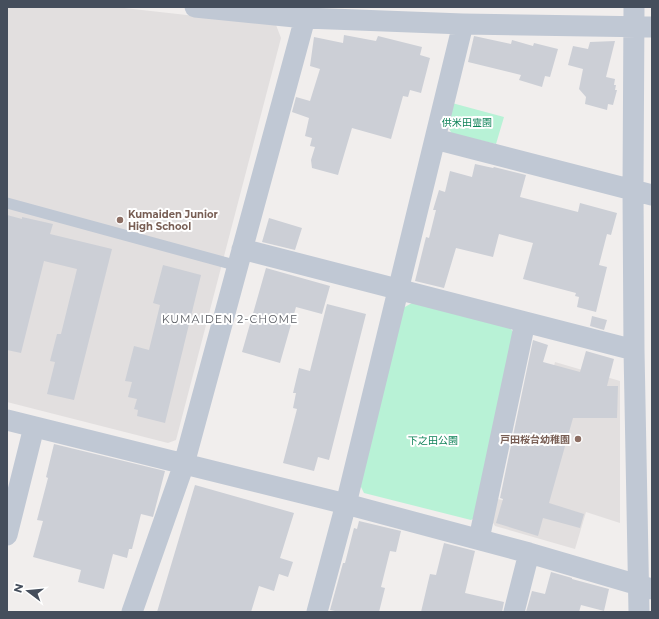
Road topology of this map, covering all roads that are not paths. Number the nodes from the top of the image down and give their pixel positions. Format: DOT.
graph roads {
  1 [pos="195,7"];
  2 [pos="634,7"];
  3 [pos="306,12"];
  4 [pos="463,24"];
  5 [pos="643,27"];
  6 [pos="435,139"];
  7 [pos="642,192"];
  8 [pos="7,203"];
  9 [pos="240,257"];
  10 [pos="398,289"];
  11 [pos="525,322"];
  12 [pos="634,350"];
  13 [pos="7,420"];
  14 [pos="34,427"];
  15 [pos="184,464"];
  16 [pos="346,504"];
  17 [pos="7,535"];
  18 [pos="479,539"];
  19 [pos="529,553"];
  20 [pos="645,587"];
  21 [pos="132,612"];
  22 [pos="317,612"];
  23 [pos="514,612"];
  24 [pos="638,612"];
  1 -- 3 [label="street"];
  2 -- 5 [label="street"];
  3 -- 4 [label="street"];
  3 -- 9 [label="street"];
  4 -- 5 [label="street"];
  4 -- 6 [label="street"];
  5 -- 7 [label="street"];
  6 -- 7 [label="street"];
  6 -- 10 [label="street"];
  7 -- 12 [label="street"];
  8 -- 9 [label="lane"];
  9 -- 10 [label="street"];
  9 -- 15 [label="street"];
  10 -- 11 [label="street"];
  10 -- 16 [label="street"];
  11 -- 12 [label="street"];
  11 -- 18 [label="street"];
  12 -- 20 [label="street"];
  13 -- 14 [label="street"];
  14 -- 15 [label="street"];
  14 -- 17 [label="street"];
  15 -- 16 [label="street"];
  15 -- 21 [label="street"];
  16 -- 18 [label="street"];
  16 -- 22 [label="street"];
  18 -- 19 [label="street"];
  19 -- 20 [label="street"];
  19 -- 23 [label="street"];
  20 -- 24 [label="street"];
}
